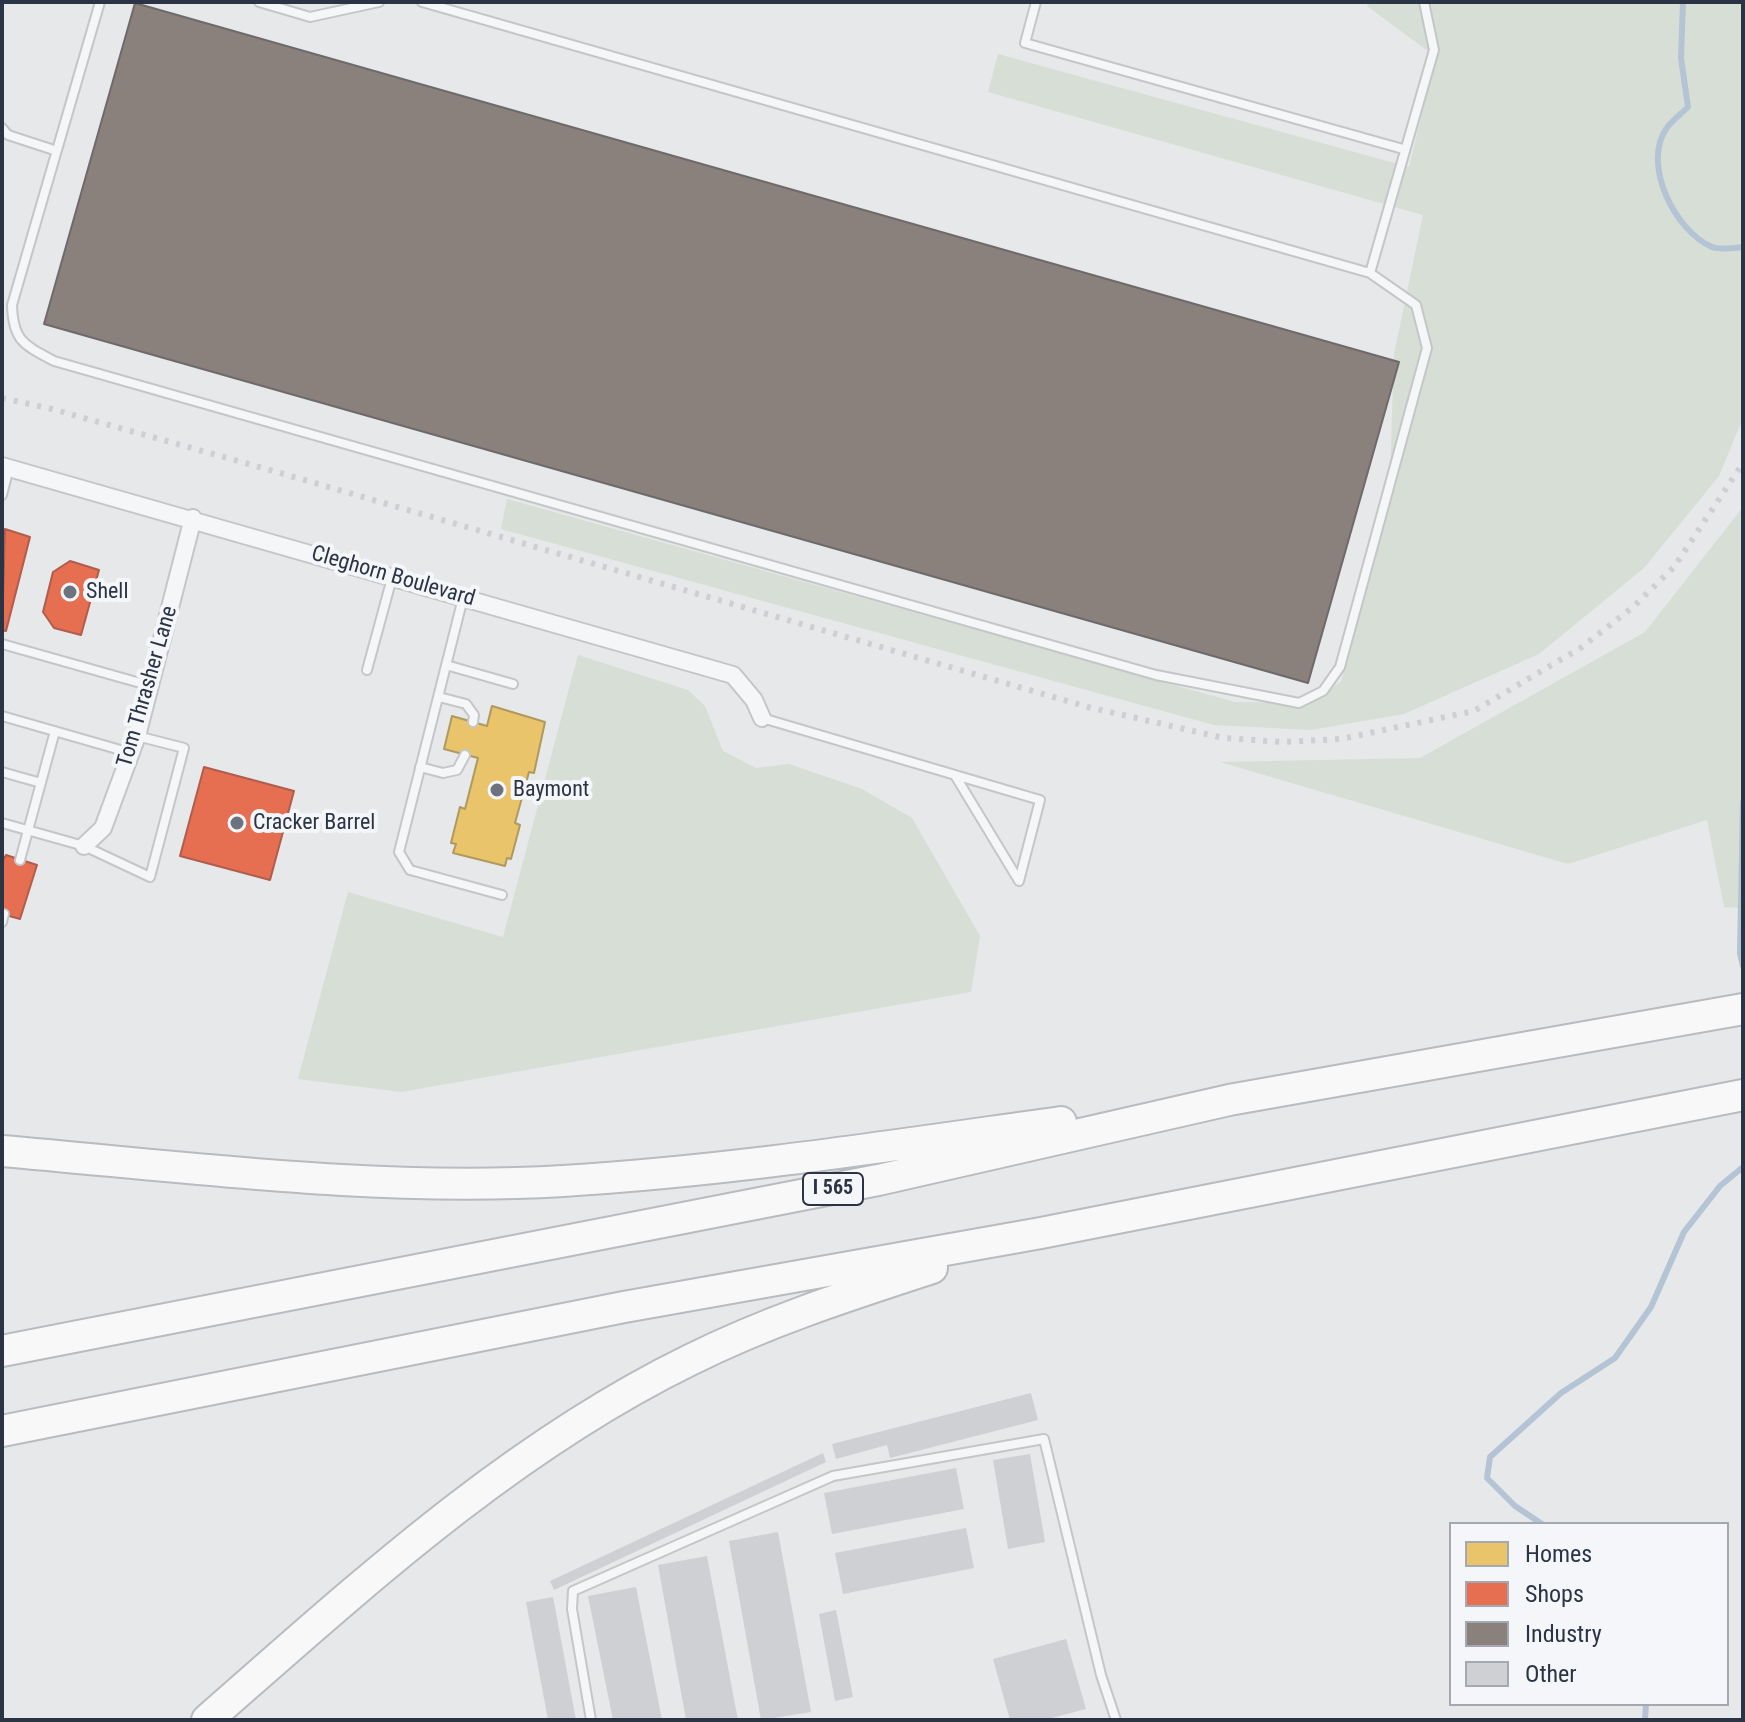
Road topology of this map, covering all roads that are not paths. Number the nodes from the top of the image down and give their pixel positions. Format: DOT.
graph roads {
  1 [pos="100,2"];
  2 [pos="259,2"];
  3 [pos="379,2"];
  4 [pos="422,2"];
  5 [pos="1036,2"];
  6 [pos="1424,2"];
  7 [pos="4,133"];
  8 [pos="1403,149"];
  9 [pos="54,150"];
  10 [pos="1370,273"];
  11 [pos="6,467"];
  12 [pos="2,495"];
  13 [pos="193,518"];
  14 [pos="392,577"];
  15 [pos="464,597"];
  16 [pos="2,644"];
  17 [pos="446,665"];
  18 [pos="367,670"];
  19 [pos="513,684"];
  20 [pos="151,686"];
  21 [pos="439,697"];
  22 [pos="2,716"];
  23 [pos="762,718"];
  24 [pos="473,722"];
  25 [pos="55,731"];
  26 [pos="134,745"];
  27 [pos="465,755"];
  28 [pos="420,767"];
  29 [pos="2,772"];
  30 [pos="956,777"];
  31 [pos="41,783"];
  32 [pos="2,823"];
  33 [pos="27,830"];
  34 [pos="84,846"];
  35 [pos="20,860"];
  36 [pos="502,895"];
  37 [pos="1743,1009"];
  38 [pos="1743,1095"];
  39 [pos="1229,1100"];
  40 [pos="2,1151"];
  41 [pos="1041,1233"];
  42 [pos="2,1351"];
  43 [pos="2,1431"];
  44 [pos="207,1720"];
  45 [pos="591,1720"];
  46 [pos="1116,1720"];
  1 -- 9 [label="lane"];
  2 -- 3 [label="lane"];
  4 -- 10 [label="lane"];
  5 -- 8 [label="lane"];
  6 -- 8 [label="lane"];
  7 -- 9 [label="lane"];
  8 -- 10 [label="lane"];
  9 -- 10 [label="lane"];
  11 -- 12 [label="lane"];
  11 -- 13 [label="street, Cleghorn Boulevard"];
  13 -- 14 [label="street, Cleghorn Boulevard"];
  13 -- 20 [label="street, Tom Thrasher Lane"];
  14 -- 15 [label="street, Cleghorn Boulevard"];
  14 -- 18 [label="lane"];
  15 -- 17 [label="lane"];
  15 -- 23 [label="street, Cleghorn Boulevard"];
  16 -- 20 [label="lane"];
  17 -- 19 [label="lane"];
  17 -- 21 [label="lane"];
  20 -- 26 [label="street, Tom Thrasher Lane"];
  21 -- 24 [label="lane"];
  21 -- 28 [label="lane"];
  22 -- 25 [label="lane"];
  23 -- 30 [label="lane"];
  25 -- 26 [label="lane"];
  25 -- 31 [label="lane"];
  26 -- 34 [label="street, Tom Thrasher Lane"];
  26 -- 34 [label="lane"];
  27 -- 28 [label="lane"];
  28 -- 36 [label="lane"];
  29 -- 31 [label="lane"];
  30 -- 30 [label="lane"];
  31 -- 33 [label="lane"];
  32 -- 33 [label="lane"];
  33 -- 34 [label="lane"];
  33 -- 35 [label="lane"];
  37 -- 39 [label="highway, I 565"];
  38 -- 41 [label="highway"];
  39 -- 40 [label="highway"];
  39 -- 42 [label="highway, I 565"];
  41 -- 43 [label="highway"];
  41 -- 44 [label="highway"];
  45 -- 46 [label="lane"];
}
